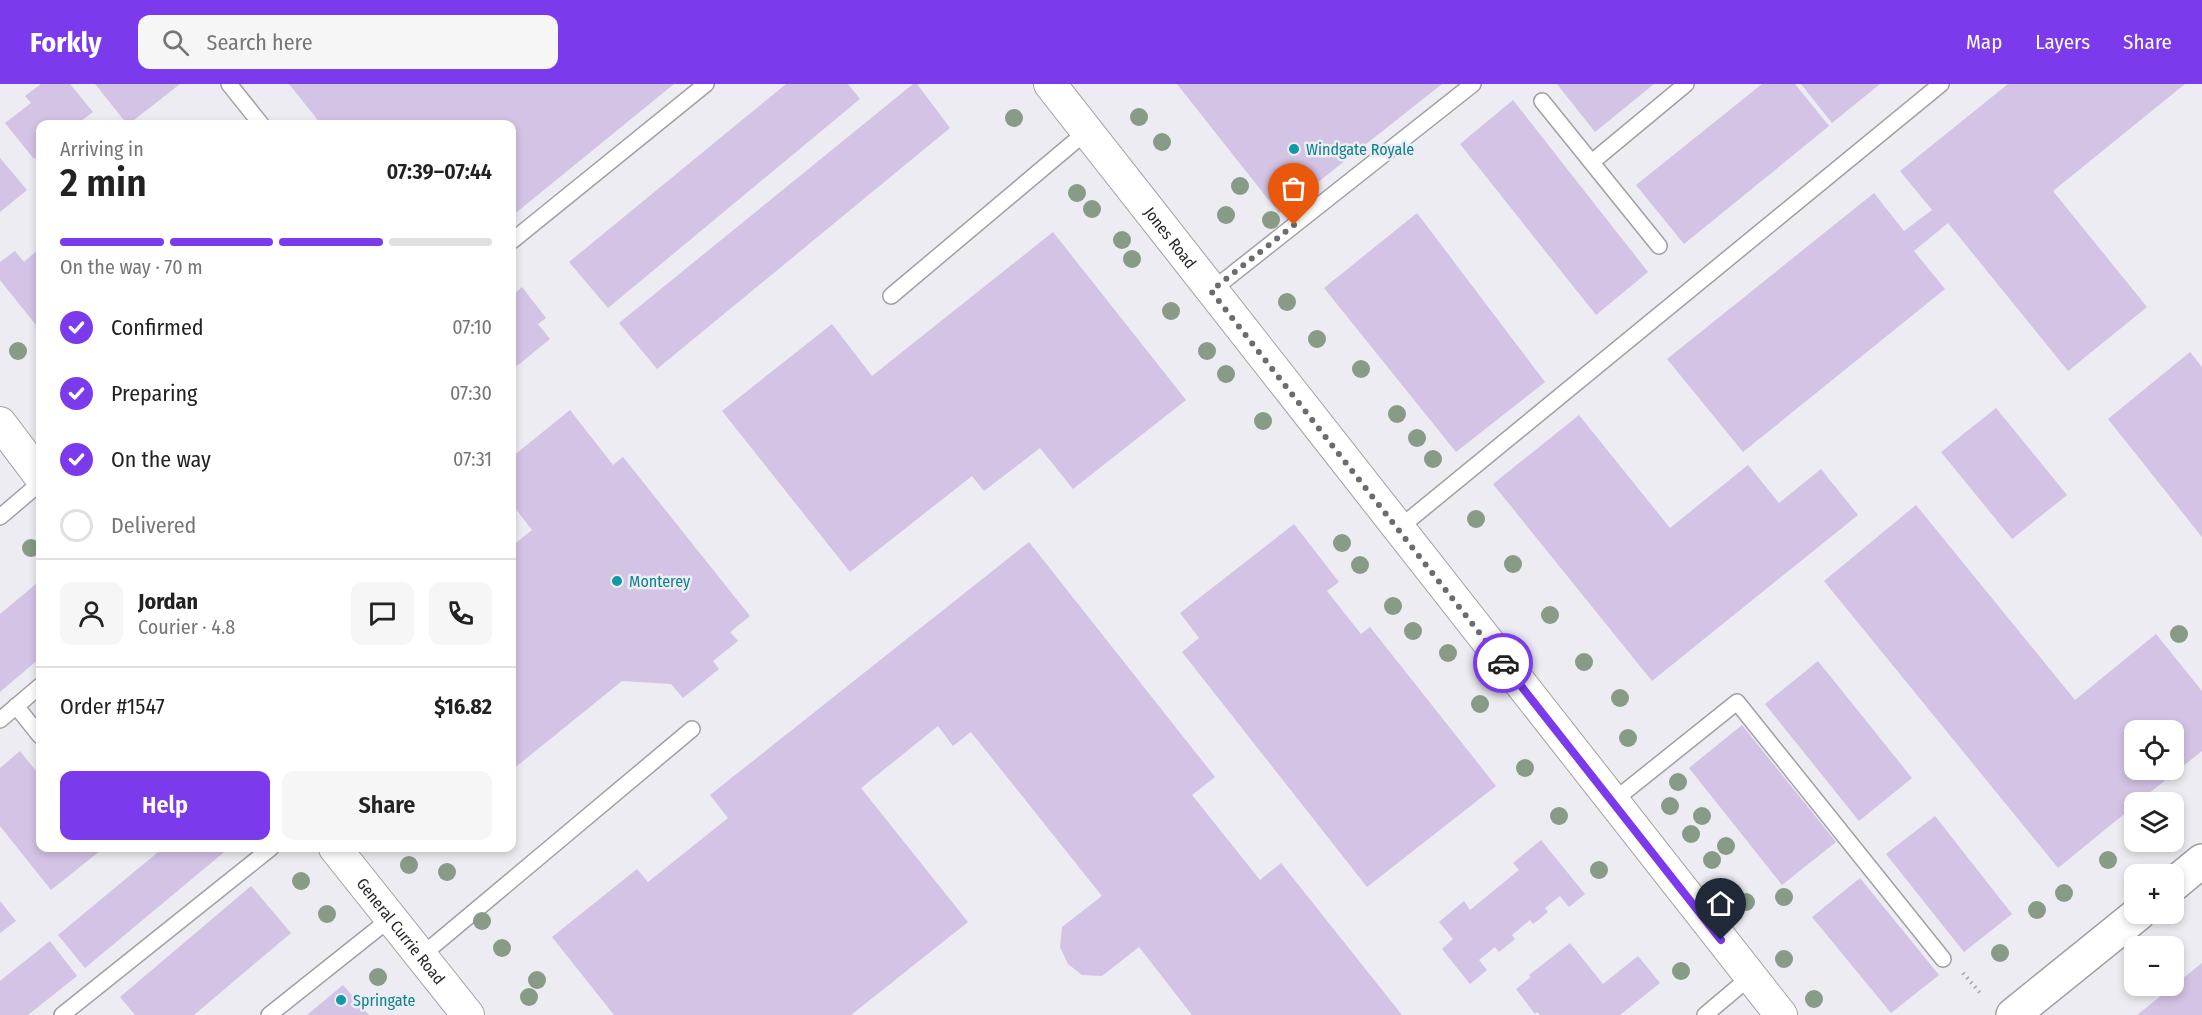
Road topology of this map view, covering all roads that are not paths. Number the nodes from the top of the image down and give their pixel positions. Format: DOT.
graph roads {
  1 [pos="229,84"];
  2 [pos="706,84"];
  3 [pos="1050,84"];
  4 [pos="1473,84"];
  5 [pos="1686,84"];
  6 [pos="1941,84"];
  7 [pos="1542,101"];
  8 [pos="258,120"];
  9 [pos="1086,132"];
  10 [pos="1592,162"];
  11 [pos="516,238"];
  12 [pos="1659,246"];
  13 [pos="1211,291"];
  14 [pos="891,296"];
  15 [pos="0,423"];
  16 [pos="36,471"];
  17 [pos="36,486"];
  18 [pos="0,517"];
  19 [pos="1398,529"];
  20 [pos="36,689"];
  21 [pos="16,706"];
  22 [pos="0,720"];
  23 [pos="692,729"];
  24 [pos="36,731"];
  25 [pos="1612,802"];
  26 [pos="266,852"];
  27 [pos="337,852"];
  28 [pos="2202,861"];
  29 [pos="2184,876"];
  30 [pos="391,918"];
  31 [pos="2126,924"];
  32 [pos="421,956"];
  33 [pos="1943,959"];
  34 [pos="1750,977"];
  35 [pos="62,1015"];
  36 [pos="269,1015"];
  37 [pos="468,1015"];
  38 [pos="1705,1015"];
  39 [pos="1780,1015"];
  40 [pos="2013,1015"];
  1 -- 8 [label="lane"];
  2 -- 11 [label="lane"];
  3 -- 9 [label="street, Jones Road"];
  4 -- 13 [label="lane"];
  5 -- 10 [label="lane"];
  6 -- 19 [label="lane"];
  7 -- 10 [label="lane"];
  9 -- 13 [label="street, Jones Road"];
  9 -- 14 [label="lane"];
  10 -- 12 [label="lane"];
  13 -- 19 [label="street, Jones Road"];
  15 -- 16 [label="street"];
  17 -- 18 [label="lane"];
  19 -- 25 [label="street, Jones Road"];
  20 -- 21 [label="lane"];
  21 -- 22 [label="lane"];
  21 -- 24 [label="lane"];
  23 -- 32 [label="lane"];
  25 -- 33 [label="lane"];
  25 -- 34 [label="street, Jones Road"];
  26 -- 35 [label="lane"];
  27 -- 30 [label="street, General Currie Road"];
  28 -- 29 [label="street"];
  30 -- 32 [label="street, General Currie Road"];
  30 -- 36 [label="lane"];
  31 -- 40 [label="street"];
  32 -- 37 [label="street, General Currie Road"];
  34 -- 38 [label="lane"];
  34 -- 39 [label="street, Jones Road"];
}
